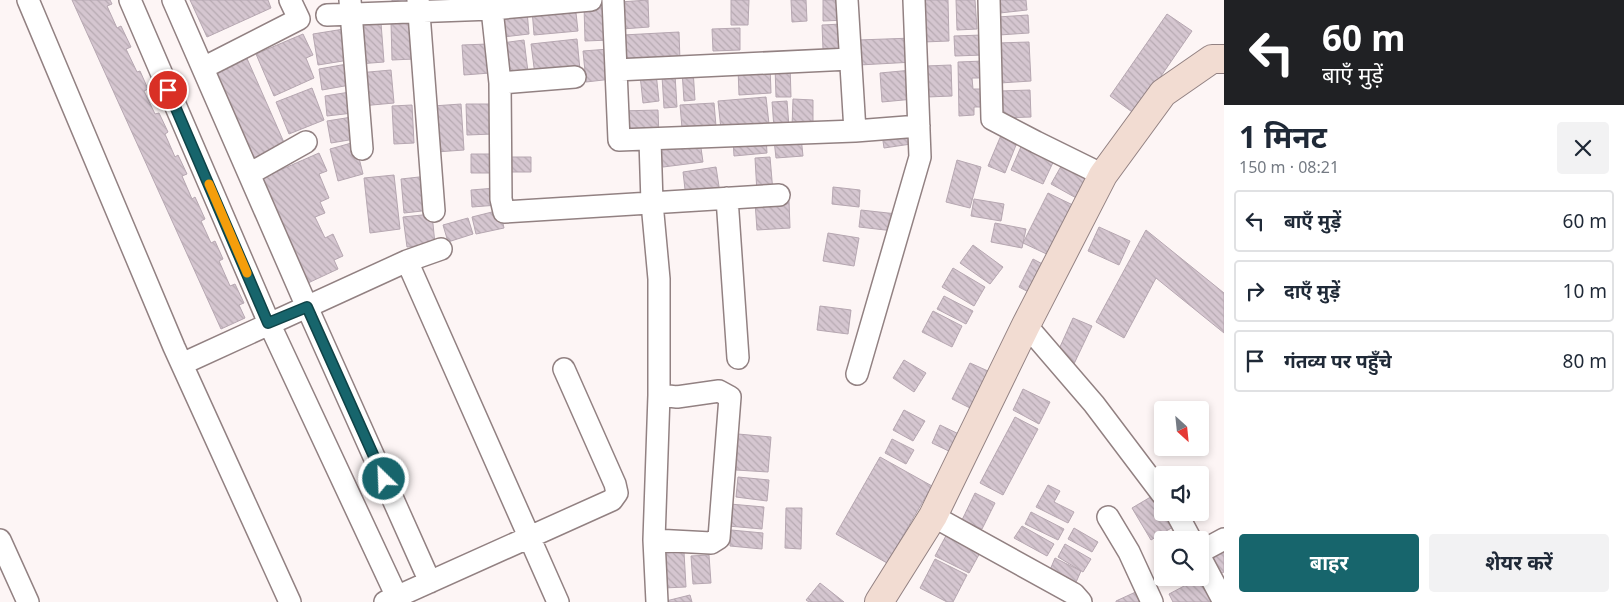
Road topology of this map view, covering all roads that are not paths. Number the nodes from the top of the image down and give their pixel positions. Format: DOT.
graph roads {
  1 [pos="28,0"];
  2 [pos="130,0"];
  3 [pos="173,0"];
  4 [pos="290,0"];
  5 [pos="591,0"];
  6 [pos="613,0"];
  7 [pos="847,0"];
  8 [pos="914,0"];
  9 [pos="990,0"];
  10 [pos="492,4"];
  11 [pos="418,6"];
  12 [pos="350,7"];
  13 [pos="327,15"];
  14 [pos="850,59"];
  15 [pos="1224,59"];
  16 [pos="203,68"];
  17 [pos="616,70"];
  18 [pos="575,77"];
  19 [pos="500,83"];
  20 [pos="919,126"];
  21 [pos="855,131"];
  22 [pos="650,140"];
  23 [pos="306,142"];
  24 [pos="362,149"];
  25 [pos="249,174"];
  26 [pos="1103,175"];
  27 [pos="779,195"];
  28 [pos="727,198"];
  29 [pos="652,203"];
  30 [pos="434,211"];
  31 [pos="441,249"];
  32 [pos="407,261"];
  33 [pos="307,307"];
  34 [pos="268,323"];
  35 [pos="1026,325"];
  36 [pos="738,358"];
  37 [pos="182,364"];
  38 [pos="564,369"];
  39 [pos="857,374"];
  40 [pos="659,395"];
  41 [pos="1154,483"];
  42 [pos="933,516"];
  43 [pos="1108,517"];
  44 [pos="530,538"];
  45 [pos="1224,538"];
  46 [pos="0,540"];
  47 [pos="654,540"];
  48 [pos="1209,547"];
  49 [pos="1209,574"];
  50 [pos="430,582"];
  51 [pos="391,599"];
  52 [pos="28,602"];
  53 [pos="290,602"];
  54 [pos="558,602"];
  55 [pos="657,602"];
  56 [pos="879,602"];
  57 [pos="1081,602"];
  58 [pos="1152,602"];
  59 [pos="1224,602"];
  1 -- 37 [label="street"];
  2 -- 34 [label="street"];
  3 -- 16 [label="street"];
  4 -- 16 [label="street"];
  5 -- 10 [label="street"];
  6 -- 17 [label="street"];
  7 -- 14 [label="street"];
  8 -- 20 [label="street"];
  9 -- 26 [label="street"];
  10 -- 11 [label="street"];
  10 -- 19 [label="street"];
  11 -- 12 [label="street"];
  11 -- 30 [label="street"];
  12 -- 13 [label="street"];
  12 -- 24 [label="street"];
  14 -- 17 [label="street"];
  14 -- 21 [label="street"];
  15 -- 26 [label="street"];
  16 -- 25 [label="street"];
  17 -- 22 [label="street"];
  18 -- 19 [label="street"];
  19 -- 29 [label="street"];
  20 -- 21 [label="street"];
  20 -- 39 [label="street"];
  21 -- 22 [label="street"];
  22 -- 29 [label="street"];
  23 -- 25 [label="street"];
  25 -- 33 [label="street"];
  26 -- 35 [label="street"];
  27 -- 28 [label="street"];
  28 -- 29 [label="street"];
  28 -- 36 [label="street"];
  29 -- 40 [label="street"];
  31 -- 32 [label="street"];
  32 -- 33 [label="street"];
  32 -- 44 [label="street"];
  33 -- 34 [label="street"];
  33 -- 50 [label="street"];
  34 -- 37 [label="street"];
  34 -- 51 [label="street"];
  35 -- 41 [label="street"];
  35 -- 42 [label="street"];
  37 -- 53 [label="street"];
  38 -- 44 [label="street"];
  40 -- 47 [label="street"];
  40 -- 47 [label="street"];
  42 -- 56 [label="street"];
  42 -- 57 [label="street"];
  43 -- 58 [label="street"];
  44 -- 50 [label="street"];
  44 -- 54 [label="street"];
  45 -- 48 [label="street"];
  46 -- 52 [label="street"];
  47 -- 55 [label="street"];
  49 -- 59 [label="street"];
  50 -- 51 [label="street"];
}
